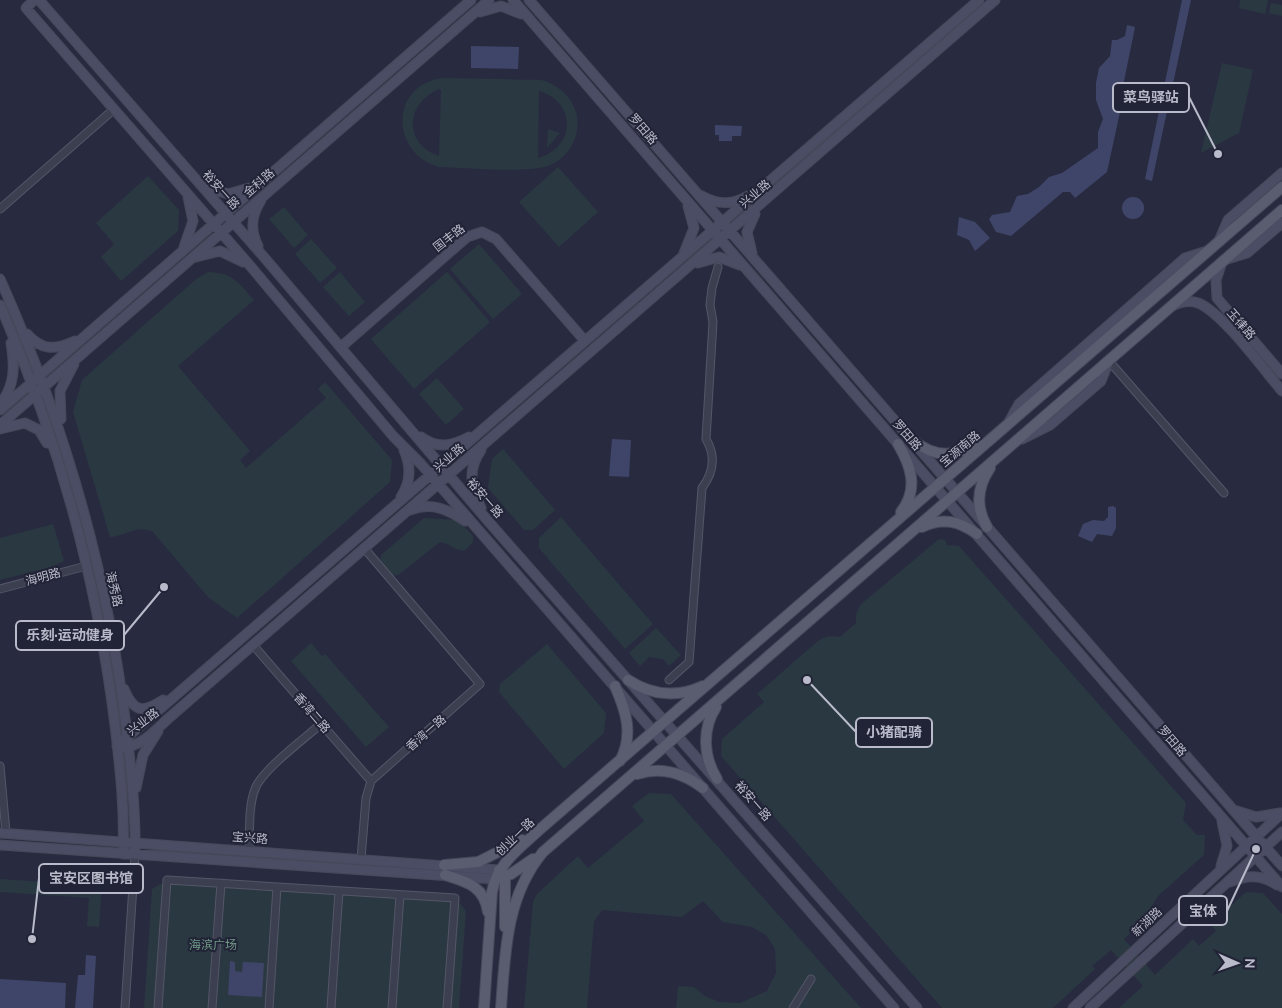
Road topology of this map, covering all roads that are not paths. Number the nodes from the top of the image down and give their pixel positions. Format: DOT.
graph roads {
  1 [pos="34,0"];
  2 [pos="39,0"];
  3 [pos="467,0"];
  4 [pos="471,0"];
  5 [pos="489,0"];
  6 [pos="513,0"];
  7 [pos="529,0"];
  8 [pos="534,0"];
  9 [pos="979,0"];
  10 [pos="995,0"];
  11 [pos="459,10"];
  12 [pos="542,15"];
  13 [pos="530,20"];
  14 [pos="465,22"];
  15 [pos="114,110"];
  16 [pos="1282,173"];
  17 [pos="261,182"];
  18 [pos="198,183"];
  19 [pos="692,187"];
  20 [pos="1282,187"];
  21 [pos="762,189"];
  22 [pos="267,192"];
  23 [pos="186,193"];
  24 [pos="683,195"];
  25 [pos="768,199"];
  26 [pos="0,209"];
  27 [pos="1282,210"];
  28 [pos="225,213"];
  29 [pos="233,222"];
  30 [pos="722,223"];
  31 [pos="1282,223"];
  32 [pos="213,224"];
  33 [pos="713,231"];
  34 [pos="221,232"];
  35 [pos="730,232"];
  36 [pos="721,240"];
  37 [pos="1219,241"];
  38 [pos="183,250"];
  39 [pos="263,256"];
  40 [pos="189,260"];
  41 [pos="1224,260"];
  42 [pos="677,262"];
  43 [pos="760,266"];
  44 [pos="718,267"];
  45 [pos="252,268"];
  46 [pos="685,271"];
  47 [pos="751,274"];
  48 [pos="0,279"];
  49 [pos="0,305"];
  50 [pos="1167,310"];
  51 [pos="1228,312"];
  52 [pos="6,319"];
  53 [pos="1220,319"];
  54 [pos="22,328"];
  55 [pos="86,335"];
  56 [pos="585,341"];
  57 [pos="341,347"];
  58 [pos="79,356"];
  59 [pos="1109,361"];
  60 [pos="1282,374"];
  61 [pos="40,375"];
  62 [pos="30,384"];
  63 [pos="44,386"];
  64 [pos="1282,391"];
  65 [pos="34,395"];
  66 [pos="0,405"];
  67 [pos="0,410"];
  68 [pos="407,425"];
  69 [pos="488,425"];
  70 [pos="0,427"];
  71 [pos="497,433"];
  72 [pos="393,436"];
  73 [pos="992,438"];
  74 [pos="913,440"];
  75 [pos="898,444"];
  76 [pos="66,452"];
  77 [pos="998,457"];
  78 [pos="57,460"];
  79 [pos="441,465"];
  80 [pos="449,474"];
  81 [pos="430,475"];
  82 [pos="946,478"];
  83 [pos="438,484"];
  84 [pos="936,486"];
  85 [pos="958,492"];
  86 [pos="1224,493"];
  87 [pos="948,501"];
  88 [pos="394,506"];
  89 [pos="403,514"];
  90 [pos="488,521"];
  91 [pos="895,521"];
  92 [pos="987,527"];
  93 [pos="476,529"];
  94 [pos="914,530"];
  95 [pos="977,534"];
  96 [pos="364,548"];
  97 [pos="86,566"];
  98 [pos="0,588"];
  99 [pos="253,645"];
  100 [pos="118,674"];
  101 [pos="628,680"];
  102 [pos="669,680"];
  103 [pos="710,682"];
  104 [pos="615,686"];
  105 [pos="181,690"];
  106 [pos="723,697"];
  107 [pos="164,722"];
  108 [pos="666,722"];
  109 [pos="322,724"];
  110 [pos="655,732"];
  111 [pos="679,736"];
  112 [pos="127,737"];
  113 [pos="117,746"];
  114 [pos="667,746"];
  115 [pos="128,748"];
  116 [pos="618,764"];
  117 [pos="0,766"];
  118 [pos="632,777"];
  119 [pos="717,779"];
  120 [pos="371,781"];
  121 [pos="703,788"];
  122 [pos="1228,804"];
  123 [pos="134,806"];
  124 [pos="1218,812"];
  125 [pos="1282,812"];
  126 [pos="538,831"];
  127 [pos="1282,832"];
  128 [pos="3,833"];
  129 [pos="1256,837"];
  130 [pos="124,842"];
  131 [pos="135,843"];
  132 [pos="0,845"];
  133 [pos="1246,846"];
  134 [pos="1266,847"];
  135 [pos="249,851"];
  136 [pos="542,852"];
  137 [pos="123,854"];
  138 [pos="135,854"];
  139 [pos="1255,856"];
  140 [pos="361,859"];
  141 [pos="1282,866"];
  142 [pos="445,870"];
  143 [pos="1216,874"];
  144 [pos="500,875"];
  145 [pos="221,883"];
  146 [pos="1223,886"];
  147 [pos="277,887"];
  148 [pos="1282,888"];
  149 [pos="339,891"];
  150 [pos="400,895"];
  151 [pos="490,926"];
  152 [pos="505,958"];
  153 [pos="811,979"];
  154 [pos="125,1008"];
  155 [pos="158,1008"];
  156 [pos="212,1008"];
  157 [pos="269,1008"];
  158 [pos="331,1008"];
  159 [pos="392,1008"];
  160 [pos="447,1008"];
  161 [pos="484,1008"];
  162 [pos="501,1008"];
  163 [pos="793,1008"];
  164 [pos="894,1008"];
  165 [pos="917,1008"];
  166 [pos="1073,1008"];
  167 [pos="1090,1008"];
  1 -- 15 [label="main road"];
  2 -- 18 [label="main road, 裕安一路"];
  3 -- 11 [label="main road"];
  4 -- 11 [label="main road, 金科路"];
  5 -- 14 [label="main road, 金科路"];
  6 -- 13 [label="main road, 罗田路"];
  7 -- 12 [label="main road, 罗田路"];
  8 -- 12 [label="main road"];
  9 -- 21 [label="main road, 兴业路"];
  10 -- 25 [label="main road, 兴业路"];
  11 -- 17 [label="main road, 金科路"];
  12 -- 19 [label="main road, 罗田路"];
  13 -- 14 [label="main road"];
  13 -- 24 [label="main road, 罗田路"];
  14 -- 22 [label="main road, 金科路"];
  15 -- 23 [label="main road"];
  15 -- 26 [label="street"];
  16 -- 37 [label="main road"];
  17 -- 18 [label="main road"];
  17 -- 28 [label="main road, 金科路"];
  18 -- 28 [label="main road, 裕安一路"];
  19 -- 21 [label="main road"];
  19 -- 30 [label="main road, 罗田路"];
  20 -- 37 [label="main road, 宝源南路"];
  21 -- 30 [label="main road, 兴业路"];
  22 -- 29 [label="main road, 金科路"];
  22 -- 39 [label="main road"];
  23 -- 32 [label="main road"];
  23 -- 38 [label="main road"];
  24 -- 33 [label="main road, 罗田路"];
  24 -- 42 [label="main road"];
  25 -- 35 [label="main road, 兴业路"];
  25 -- 43 [label="main road"];
  27 -- 41 [label="main road"];
  28 -- 29 [label="main road, 裕安一路"];
  28 -- 32 [label="main road, 金科路"];
  29 -- 34 [label="main road, 金科路"];
  29 -- 39 [label="main road, 裕安一路"];
  30 -- 33 [label="main road, 兴业路"];
  30 -- 35 [label="main road, 罗田路"];
  31 -- 41 [label="main road"];
  32 -- 34 [label="main road"];
  32 -- 38 [label="main road, 金科路"];
  33 -- 36 [label="main road, 罗田路"];
  33 -- 42 [label="main road, 兴业路"];
  34 -- 40 [label="main road, 金科路"];
  34 -- 45 [label="main road"];
  35 -- 36 [label="main road, 兴业路"];
  35 -- 43 [label="main road, 罗田路"];
  36 -- 46 [label="main road, 兴业路"];
  36 -- 47 [label="main road, 罗田路"];
  37 -- 73 [label="main road, 宝源南路"];
  38 -- 55 [label="main road, 金科路"];
  39 -- 57 [label="main road, 裕安一路"];
  40 -- 45 [label="main road"];
  40 -- 58 [label="main road, 金科路"];
  41 -- 50 [label="main road"];
  41 -- 51 [label="main road, 玉律路"];
  42 -- 56 [label="main road, 兴业路"];
  43 -- 74 [label="main road, 罗田路"];
  44 -- 102 [label="street"];
  45 -- 72 [label="main road"];
  46 -- 47 [label="main road"];
  46 -- 71 [label="main road, 兴业路"];
  47 -- 75 [label="main road, 罗田路"];
  48 -- 54 [label="main road, 海秀路"];
  49 -- 52 [label="main road, 海秀路"];
  50 -- 53 [label="main road, 玉律路"];
  50 -- 59 [label="main road"];
  51 -- 53 [label="main road"];
  51 -- 60 [label="main road, 玉律路"];
  52 -- 62 [label="main road, 海秀路"];
  52 -- 66 [label="main road"];
  53 -- 64 [label="main road, 玉律路"];
  54 -- 55 [label="main road"];
  54 -- 61 [label="main road, 海秀路"];
  55 -- 61 [label="main road, 金科路"];
  56 -- 57 [label="main road, 国丰路"];
  56 -- 69 [label="main road, 兴业路"];
  57 -- 68 [label="main road, 裕安一路"];
  58 -- 63 [label="main road, 金科路"];
  58 -- 76 [label="main road"];
  59 -- 77 [label="main road"];
  59 -- 86 [label="street"];
  61 -- 62 [label="main road, 金科路"];
  61 -- 63 [label="main road, 海秀路"];
  62 -- 65 [label="main road, 海秀路"];
  62 -- 67 [label="main road, 金科路"];
  63 -- 65 [label="main road, 金科路"];
  63 -- 76 [label="main road, 海秀路"];
  65 -- 70 [label="main road, 金科路"];
  65 -- 78 [label="main road, 海秀路"];
  68 -- 69 [label="main road"];
  68 -- 79 [label="main road, 裕安一路"];
  69 -- 79 [label="main road, 兴业路"];
  70 -- 78 [label="main road"];
  71 -- 80 [label="main road, 兴业路"];
  71 -- 90 [label="main road"];
  72 -- 81 [label="main road"];
  72 -- 88 [label="main road"];
  73 -- 74 [label="main road"];
  73 -- 82 [label="main road, 宝源南路"];
  74 -- 82 [label="main road, 罗田路"];
  75 -- 84 [label="main road, 罗田路"];
  75 -- 91 [label="main road"];
  76 -- 100 [label="main road, 海秀路"];
  77 -- 85 [label="main road"];
  77 -- 92 [label="main road"];
  78 -- 97 [label="main road, 海秀路"];
  79 -- 80 [label="main road, 裕安一路"];
  79 -- 81 [label="main road, 兴业路"];
  80 -- 83 [label="main road, 兴业路"];
  80 -- 90 [label="main road, 裕安一路"];
  81 -- 83 [label="main road"];
  81 -- 88 [label="main road, 兴业路"];
  82 -- 84 [label="main road, 宝源南路"];
  82 -- 85 [label="main road, 罗田路"];
  83 -- 89 [label="main road, 兴业路"];
  83 -- 93 [label="main road"];
  84 -- 87 [label="main road, 罗田路"];
  84 -- 91 [label="main road, 宝源南路"];
  85 -- 87 [label="main road"];
  85 -- 92 [label="main road, 罗田路"];
  87 -- 94 [label="main road"];
  87 -- 95 [label="main road, 罗田路"];
  88 -- 105 [label="main road, 兴业路"];
  89 -- 93 [label="main road"];
  89 -- 96 [label="main road, 兴业路"];
  90 -- 101 [label="main road, 裕安一路"];
  91 -- 103 [label="main road, 宝源南路"];
  92 -- 122 [label="main road, 罗田路"];
  93 -- 104 [label="main road"];
  94 -- 95 [label="main road"];
  94 -- 106 [label="main road"];
  95 -- 124 [label="main road, 罗田路"];
  96 -- 99 [label="main road, 兴业路"];
  96 -- 120 [label="street, 香湾一路"];
  97 -- 98 [label="street, 海明路"];
  97 -- 113 [label="main road, 海秀路"];
  99 -- 107 [label="main road, 兴业路"];
  99 -- 109 [label="street, 香湾二路"];
  100 -- 105 [label="main road"];
  100 -- 112 [label="main road, 海秀路"];
  101 -- 103 [label="main road"];
  101 -- 108 [label="main road, 裕安一路"];
  103 -- 108 [label="main road, 宝源南路"];
  104 -- 110 [label="main road"];
  104 -- 116 [label="main road"];
  105 -- 112 [label="main road, 兴业路"];
  106 -- 111 [label="main road"];
  106 -- 119 [label="main road"];
  107 -- 115 [label="main road, 兴业路"];
  107 -- 123 [label="main road"];
  108 -- 110 [label="main road, 宝源南路"];
  108 -- 111 [label="main road, 裕安一路"];
  109 -- 120 [label="street, 香湾二路"];
  109 -- 135 [label="street"];
  110 -- 114 [label="main road"];
  110 -- 116 [label="main road, 创业一路"];
  111 -- 114 [label="main road"];
  111 -- 119 [label="main road, 裕安一路"];
  112 -- 113 [label="main road, 兴业路"];
  112 -- 115 [label="main road, 海秀路"];
  113 -- 115 [label="main road, 兴业路"];
  113 -- 130 [label="main road, 海秀路"];
  114 -- 118 [label="main road"];
  114 -- 121 [label="main road"];
  115 -- 123 [label="main road, 海秀路"];
  116 -- 126 [label="main road, 创业一路"];
  117 -- 128 [label="street"];
  118 -- 121 [label="main road"];
  118 -- 136 [label="main road"];
  119 -- 165 [label="main road, 裕安一路"];
  120 -- 140 [label="street"];
  121 -- 164 [label="main road"];
  122 -- 125 [label="main road"];
  122 -- 129 [label="main road, 罗田路"];
  123 -- 131 [label="main road, 海秀路"];
  124 -- 133 [label="main road, 罗田路"];
  124 -- 143 [label="main road"];
  125 -- 129 [label="main road, 新湖路"];
  126 -- 142 [label="main road"];
  126 -- 144 [label="main road, 创业一路"];
  127 -- 134 [label="main road, 新湖路"];
  128 -- 130 [label="main road, 宝兴路"];
  129 -- 133 [label="main road, 新湖路"];
  129 -- 134 [label="main road, 罗田路"];
  130 -- 131 [label="main road, 宝兴路"];
  130 -- 137 [label="main road, 海秀路"];
  131 -- 135 [label="main road, 宝兴路"];
  131 -- 138 [label="main road, 海秀路"];
  132 -- 137 [label="main road, 宝兴路"];
  133 -- 139 [label="main road, 罗田路"];
  133 -- 143 [label="main road, 新湖路"];
  134 -- 139 [label="main road, 新湖路"];
  134 -- 141 [label="main road, 罗田路"];
  135 -- 140 [label="main road, 宝兴路"];
  136 -- 144 [label="main road"];
  136 -- 152 [label="main road"];
  137 -- 138 [label="main road, 宝兴路"];
  138 -- 142 [label="main road, 宝兴路"];
  138 -- 154 [label="street, 海秀路"];
  139 -- 146 [label="main road, 新湖路"];
  139 -- 148 [label="main road, 罗田路"];
  140 -- 142 [label="main road, 宝兴路"];
  142 -- 144 [label="main road, 宝兴路"];
  142 -- 151 [label="main road"];
  143 -- 166 [label="main road, 新湖路"];
  144 -- 151 [label="main road"];
  144 -- 152 [label="main road"];
  145 -- 147 [label="street"];
  145 -- 155 [label="street"];
  145 -- 156 [label="street"];
  146 -- 148 [label="main road"];
  146 -- 167 [label="main road, 新湖路"];
  147 -- 149 [label="street"];
  147 -- 157 [label="street"];
  149 -- 150 [label="street"];
  149 -- 158 [label="street"];
  150 -- 159 [label="street"];
  150 -- 160 [label="street"];
  151 -- 161 [label="main road"];
  152 -- 162 [label="main road"];
  153 -- 163 [label="street"];
}
